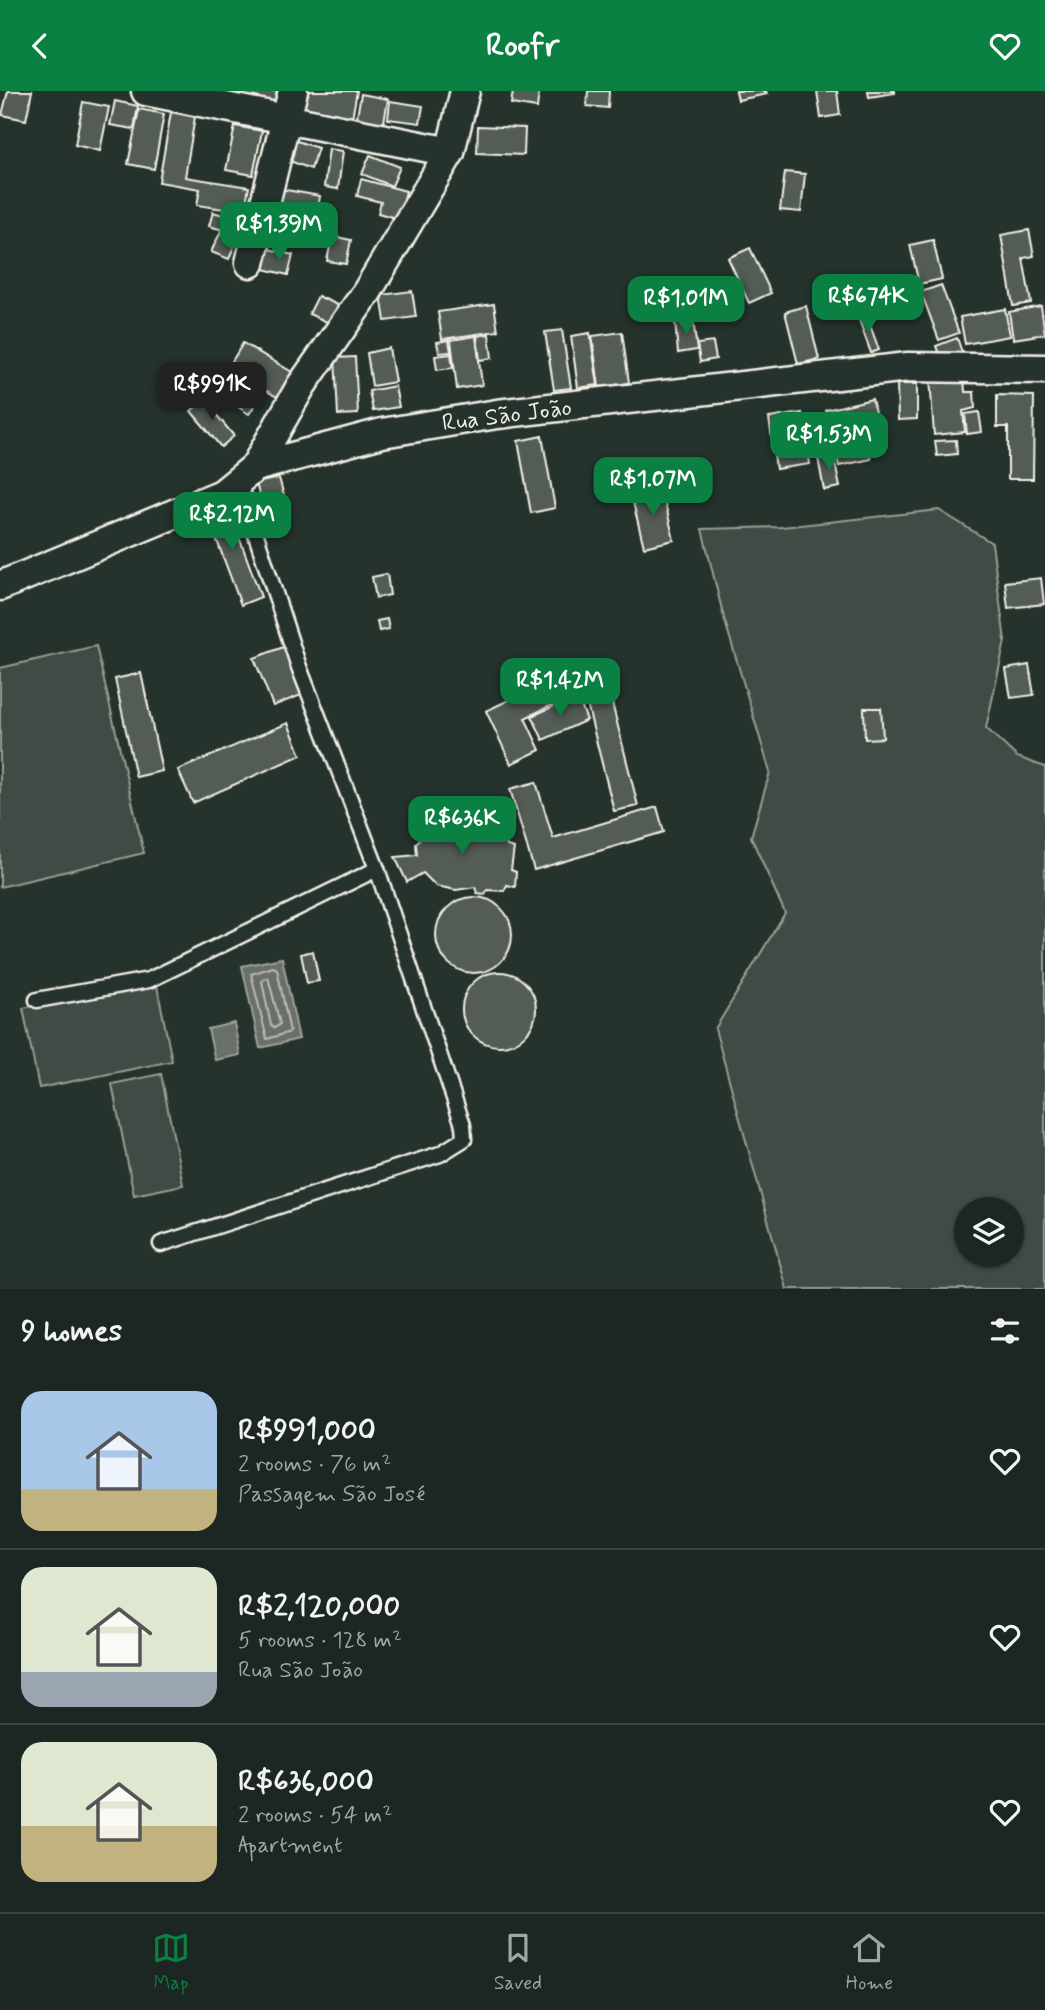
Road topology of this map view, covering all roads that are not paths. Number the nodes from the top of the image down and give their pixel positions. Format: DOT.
graph roads {
  1 [pos="146,91"];
  2 [pos="293,91"];
  3 [pos="465,91"];
  4 [pos="288,121"];
  5 [pos="450,152"];
  6 [pos="250,263"];
  7 [pos="1045,369"];
  8 [pos="246,474"];
  9 [pos="0,586"];
  10 [pos="377,869"];
  11 [pos="37,1000"];
  12 [pos="161,1244"];
  1 -- 4 [label="street"];
  2 -- 4 [label="street"];
  3 -- 5 [label="street"];
  4 -- 5 [label="street"];
  4 -- 6 [label="street"];
  5 -- 8 [label="street"];
  7 -- 8 [label="street, Rua São João"];
  8 -- 9 [label="street, Rua São João"];
  8 -- 10 [label="lane"];
  10 -- 11 [label="lane"];
  10 -- 12 [label="lane"];
}
